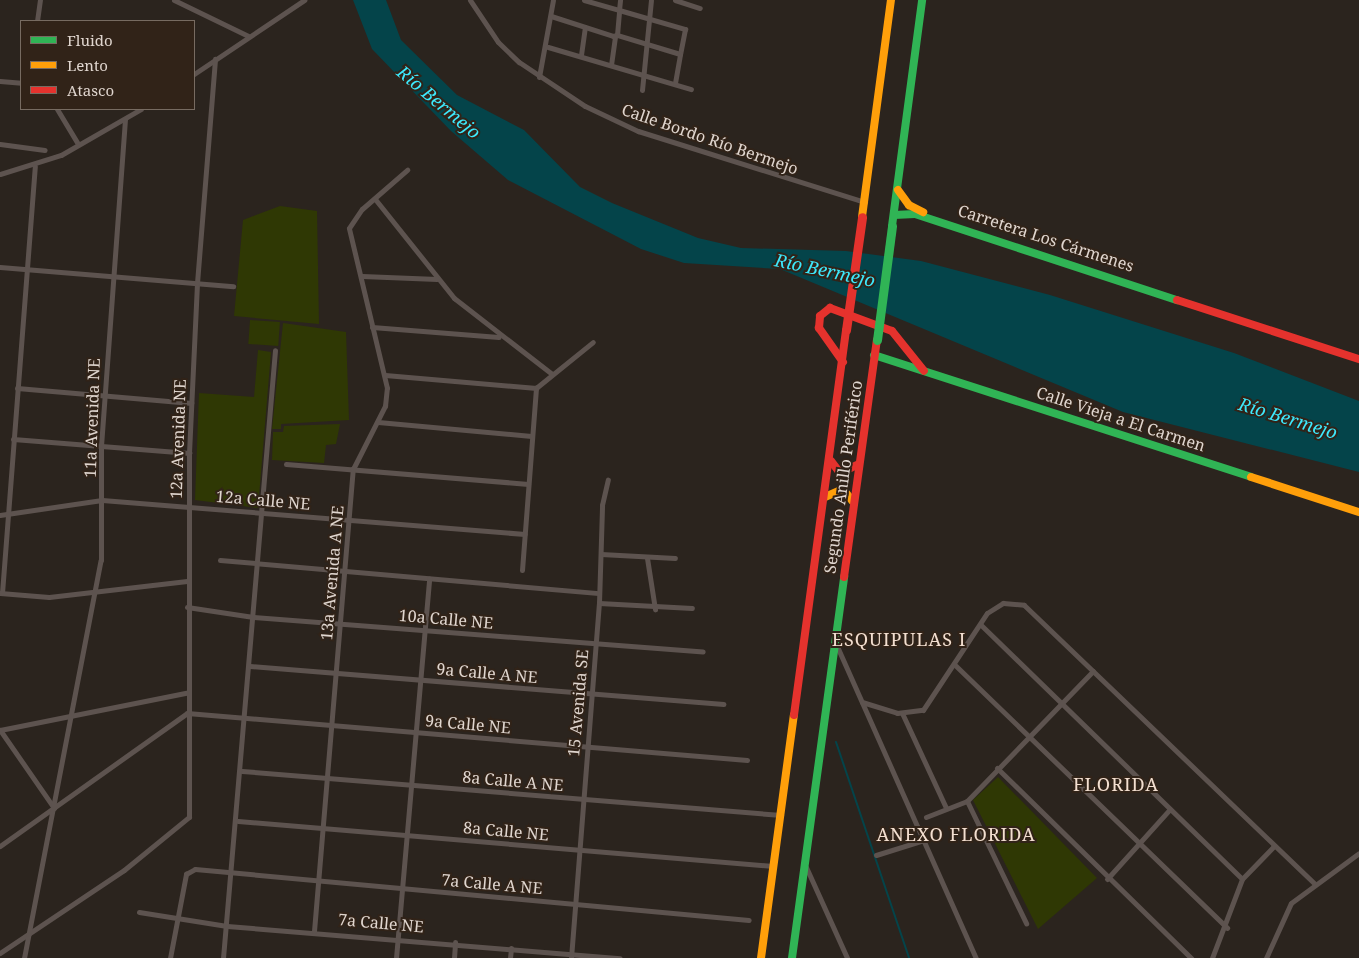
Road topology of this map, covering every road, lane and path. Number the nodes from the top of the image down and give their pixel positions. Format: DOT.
graph roads {
  1 [pos="40,0"];
  2 [pos="174,0"];
  3 [pos="304,0"];
  4 [pos="470,0"];
  5 [pos="553,0"];
  6 [pos="584,0"];
  7 [pos="620,0"];
  8 [pos="651,0"];
  9 [pos="675,0"];
  10 [pos="891,0"];
  11 [pos="922,0"];
  12 [pos="700,8"];
  13 [pos="619,10"];
  14 [pos="551,16"];
  15 [pos="649,19"];
  16 [pos="36,20"];
  17 [pos="585,27"];
  18 [pos="616,35"];
  19 [pos="248,36"];
  20 [pos="646,46"];
  21 [pos="548,47"];
  22 [pos="680,54"];
  23 [pos="581,55"];
  24 [pos="215,59"];
  25 [pos="611,65"];
  26 [pos="195,73"];
  27 [pos="644,75"];
  28 [pos="539,77"];
  29 [pos="0,82"];
  30 [pos="20,83"];
  31 [pos="675,83"];
  32 [pos="691,89"];
  33 [pos="642,90"];
  34 [pos="59,110"];
  35 [pos="139,110"];
  36 [pos="125,119"];
  37 [pos="0,144"];
  38 [pos="78,144"];
  39 [pos="45,150"];
  40 [pos="36,166"];
  41 [pos="408,170"];
  42 [pos="0,174"];
  43 [pos="898,190"];
  44 [pos="375,199"];
  45 [pos="865,202"];
  46 [pos="894,215"];
  47 [pos="0,267"];
  48 [pos="27,270"];
  49 [pos="362,276"];
  50 [pos="113,277"];
  51 [pos="437,279"];
  52 [pos="197,283"];
  53 [pos="233,286"];
  54 [pos="1192,305"];
  55 [pos="372,327"];
  56 [pos="499,337"];
  57 [pos="593,342"];
  58 [pos="275,350"];
  59 [pos="874,355"];
  60 [pos="1359,359"];
  61 [pos="843,362"];
  62 [pos="924,371"];
  63 [pos="552,374"];
  64 [pos="385,375"];
  65 [pos="17,388"];
  66 [pos="536,388"];
  67 [pos="105,396"];
  68 [pos="191,403"];
  69 [pos="378,422"];
  70 [pos="531,436"];
  71 [pos="13,439"];
  72 [pos="101,446"];
  73 [pos="189,453"];
  74 [pos="830,461"];
  75 [pos="286,464"];
  76 [pos="857,465"];
  77 [pos="353,469"];
  78 [pos="608,480"];
  79 [pos="528,484"];
  80 [pos="825,497"];
  81 [pos="102,500"];
  82 [pos="853,502"];
  83 [pos="188,505"];
  84 [pos="263,512"];
  85 [pos="1359,512"];
  86 [pos="9,514"];
  87 [pos="0,515"];
  88 [pos="349,520"];
  89 [pos="525,534"];
  90 [pos="601,554"];
  91 [pos="647,558"];
  92 [pos="675,558"];
  93 [pos="220,560"];
  94 [pos="258,564"];
  95 [pos="522,570"];
  96 [pos="344,571"];
  97 [pos="429,578"];
  98 [pos="187,581"];
  99 [pos="95,592"];
  100 [pos="1,593"];
  101 [pos="599,593"];
  102 [pos="599,603"];
  103 [pos="187,607"];
  104 [pos="692,608"];
  105 [pos="655,609"];
  106 [pos="253,617"];
  107 [pos="339,622"];
  108 [pos="981,625"];
  109 [pos="425,629"];
  110 [pos="836,644"];
  111 [pos="596,645"];
  112 [pos="703,652"];
  113 [pos="250,666"];
  114 [pos="956,666"];
  115 [pos="1093,671"];
  116 [pos="336,673"];
  117 [pos="421,680"];
  118 [pos="186,693"];
  119 [pos="591,696"];
  120 [pos="862,702"];
  121 [pos="1061,703"];
  122 [pos="723,704"];
  123 [pos="187,713"];
  124 [pos="902,713"];
  125 [pos="73,716"];
  126 [pos="246,718"];
  127 [pos="332,725"];
  128 [pos="0,730"];
  129 [pos="417,732"];
  130 [pos="1027,736"];
  131 [pos="588,746"];
  132 [pos="747,760"];
  133 [pos="997,768"];
  134 [pos="242,772"];
  135 [pos="327,778"];
  136 [pos="413,785"];
  137 [pos="583,799"];
  138 [pos="967,801"];
  139 [pos="54,808"];
  140 [pos="946,808"];
  141 [pos="1170,809"];
  142 [pos="781,815"];
  143 [pos="926,817"];
  144 [pos="238,821"];
  145 [pos="323,828"];
  146 [pos="408,835"];
  147 [pos="924,840"];
  148 [pos="1138,844"];
  149 [pos="0,846"];
  150 [pos="1274,846"];
  151 [pos="579,850"];
  152 [pos="1359,853"];
  153 [pos="876,855"];
  154 [pos="804,863"];
  155 [pos="773,866"];
  156 [pos="233,872"];
  157 [pos="1107,878"];
  158 [pos="1242,879"];
  159 [pos="319,880"];
  160 [pos="1314,883"];
  161 [pos="403,888"];
  162 [pos="575,904"];
  163 [pos="140,912"];
  164 [pos="178,919"];
  165 [pos="749,920"];
  166 [pos="1026,923"];
  167 [pos="227,926"];
  168 [pos="1227,928"];
  169 [pos="314,931"];
  170 [pos="29,932"];
  171 [pos="398,937"];
  172 [pos="456,942"];
  173 [pos="511,948"];
  174 [pos="0,953"];
  175 [pos="571,956"];
  176 [pos="24,958"];
  177 [pos="170,958"];
  178 [pos="223,958"];
  179 [pos="396,958"];
  180 [pos="454,958"];
  181 [pos="510,958"];
  182 [pos="620,958"];
  183 [pos="762,958"];
  184 [pos="792,958"];
  185 [pos="847,958"];
  186 [pos="976,958"];
  187 [pos="1191,958"];
  188 [pos="1212,958"];
  189 [pos="1266,958"];
  1 -- 16 [label="street"];
  2 -- 19 [label="street"];
  3 -- 19 [label="street"];
  4 -- 28 [label="street, Calle Bordo Río Bermejo"];
  5 -- 14 [label="street"];
  6 -- 13 [label="street"];
  7 -- 13 [label="street"];
  8 -- 15 [label="street"];
  9 -- 12 [label="street"];
  10 -- 45 [label="main road, Segundo Anillo Periférico"];
  11 -- 43 [label="main road, Segundo Anillo Periférico"];
  13 -- 15 [label="street"];
  13 -- 18 [label="street"];
  14 -- 17 [label="street"];
  14 -- 21 [label="street"];
  15 -- 20 [label="street"];
  15 -- 22 [label="street"];
  17 -- 18 [label="street"];
  17 -- 23 [label="street"];
  18 -- 20 [label="street"];
  18 -- 25 [label="street"];
  19 -- 24 [label="street"];
  20 -- 22 [label="street"];
  20 -- 27 [label="street"];
  21 -- 23 [label="street"];
  21 -- 28 [label="street"];
  22 -- 31 [label="street"];
  23 -- 25 [label="street"];
  24 -- 26 [label="street"];
  24 -- 52 [label="street, 12a Avenida NE"];
  25 -- 27 [label="street"];
  27 -- 31 [label="street"];
  27 -- 33 [label="street"];
  28 -- 45 [label="street, Calle Bordo Río Bermejo"];
  29 -- 30 [label="street"];
  31 -- 32 [label="street"];
  34 -- 38 [label="street"];
  35 -- 36 [label="street"];
  36 -- 38 [label="street"];
  36 -- 50 [label="street, 11a Avenida NE"];
  37 -- 39 [label="street"];
  38 -- 40 [label="street"];
  40 -- 42 [label="street"];
  40 -- 48 [label="street"];
  41 -- 44 [label="street"];
  43 -- 46 [label="main road, Segundo Anillo Periférico"];
  43 -- 54 [label="main road, Carretera Los Cármenes"];
  44 -- 49 [label="street, 13a Avenida A NE"];
  44 -- 51 [label="street"];
  45 -- 61 [label="main road, Segundo Anillo Periférico, bridge"];
  46 -- 54 [label="main road, Carretera Los Cármenes"];
  46 -- 59 [label="main road, Segundo Anillo Periférico, bridge"];
  47 -- 48 [label="street"];
  48 -- 50 [label="street"];
  48 -- 65 [label="street"];
  49 -- 51 [label="street"];
  49 -- 55 [label="street, 13a Avenida A NE"];
  50 -- 52 [label="street"];
  50 -- 67 [label="street, 11a Avenida NE"];
  51 -- 56 [label="street"];
  52 -- 53 [label="street"];
  52 -- 68 [label="street, 12a Avenida NE"];
  54 -- 60 [label="main road, Carretera Los Cármenes"];
  55 -- 56 [label="street"];
  55 -- 64 [label="street, 13a Avenida A NE"];
  56 -- 63 [label="street"];
  57 -- 63 [label="street"];
  58 -- 84 [label="street"];
  59 -- 62 [label="main road, Calle Vieja a El Carmen"];
  59 -- 76 [label="main road, Segundo Anillo Periférico"];
  61 -- 62 [label="main road"];
  61 -- 74 [label="main road, Segundo Anillo Periférico"];
  62 -- 85 [label="main road, Calle Vieja a El Carmen"];
  63 -- 66 [label="street"];
  64 -- 66 [label="street"];
  64 -- 69 [label="street, 13a Avenida A NE"];
  65 -- 67 [label="street"];
  65 -- 71 [label="street"];
  66 -- 70 [label="street"];
  67 -- 68 [label="street"];
  67 -- 72 [label="street, 11a Avenida NE"];
  68 -- 73 [label="street, 12a Avenida NE"];
  69 -- 70 [label="street"];
  69 -- 77 [label="street, 13a Avenida A NE"];
  70 -- 79 [label="street"];
  71 -- 72 [label="street"];
  71 -- 86 [label="street"];
  72 -- 73 [label="street"];
  72 -- 81 [label="street, 11a Avenida NE"];
  73 -- 83 [label="street, 12a Avenida NE"];
  74 -- 76 [label="main road"];
  74 -- 80 [label="main road, Segundo Anillo Periférico"];
  75 -- 77 [label="street"];
  76 -- 82 [label="main road, Segundo Anillo Periférico"];
  77 -- 79 [label="street"];
  77 -- 88 [label="street, 13a Avenida A NE"];
  78 -- 90 [label="street, 15 Avenida SE"];
  79 -- 89 [label="street"];
  80 -- 82 [label="main road"];
  80 -- 142 [label="main road, Segundo Anillo Periférico"];
  81 -- 83 [label="street, 12a Calle NE"];
  81 -- 86 [label="street, 12a Calle NE"];
  81 -- 99 [label="street, 11a Avenida NE"];
  82 -- 110 [label="main road, Segundo Anillo Periférico"];
  83 -- 84 [label="street, 12a Calle NE"];
  83 -- 98 [label="street, 12a Avenida NE"];
  84 -- 88 [label="street, 12a Calle NE"];
  84 -- 94 [label="street"];
  86 -- 87 [label="street, 12a Calle NE"];
  86 -- 100 [label="street"];
  88 -- 89 [label="street, 12a Calle NE"];
  88 -- 96 [label="street, 13a Avenida A NE"];
  89 -- 95 [label="street"];
  90 -- 91 [label="street"];
  90 -- 101 [label="street, 15 Avenida SE"];
  91 -- 92 [label="street"];
  91 -- 105 [label="street"];
  93 -- 94 [label="street"];
  94 -- 96 [label="street"];
  94 -- 106 [label="street"];
  96 -- 97 [label="street"];
  96 -- 107 [label="street, 13a Avenida A NE"];
  97 -- 101 [label="street"];
  97 -- 109 [label="street"];
  98 -- 99 [label="street"];
  98 -- 103 [label="street, 12a Avenida NE"];
  99 -- 100 [label="street"];
  99 -- 125 [label="street, 11a Avenida NE"];
  101 -- 102 [label="street, 15 Avenida SE"];
  102 -- 105 [label="street"];
  102 -- 111 [label="street, 15 Avenida SE"];
  103 -- 106 [label="street, 10a Calle NE"];
  103 -- 118 [label="street, 12a Avenida NE"];
  104 -- 105 [label="street"];
  106 -- 107 [label="street, 10a Calle NE"];
  106 -- 113 [label="street"];
  107 -- 109 [label="street, 10a Calle NE"];
  107 -- 116 [label="street, 13a Avenida A NE"];
  108 -- 114 [label="street"];
  108 -- 115 [label="street"];
  108 -- 121 [label="street"];
  109 -- 111 [label="street, 10a Calle NE"];
  109 -- 117 [label="street"];
  110 -- 120 [label="street"];
  110 -- 154 [label="main road, Segundo Anillo Periférico"];
  111 -- 112 [label="street, 10a Calle NE"];
  111 -- 119 [label="street, 15 Avenida SE"];
  113 -- 116 [label="street, 9a Calle A NE"];
  113 -- 126 [label="street"];
  114 -- 124 [label="street"];
  114 -- 130 [label="street"];
  115 -- 121 [label="street"];
  115 -- 150 [label="street"];
  116 -- 117 [label="street, 9a Calle A NE"];
  116 -- 127 [label="street, 13a Avenida A NE"];
  117 -- 119 [label="street, 9a Calle A NE"];
  117 -- 129 [label="street"];
  118 -- 123 [label="street, 12a Avenida NE"];
  118 -- 125 [label="street"];
  119 -- 122 [label="street, 9a Calle A NE"];
  119 -- 131 [label="street, 15 Avenida SE"];
  120 -- 124 [label="street"];
  120 -- 147 [label="street"];
  121 -- 130 [label="street"];
  121 -- 141 [label="street"];
  123 -- 126 [label="street, 9a Calle NE"];
  123 -- 139 [label="street"];
  123 -- 170 [label="street, 12a Avenida NE"];
  124 -- 140 [label="street"];
  125 -- 128 [label="street"];
  125 -- 139 [label="street, 11a Avenida NE"];
  126 -- 127 [label="street, 9a Calle NE"];
  126 -- 134 [label="street"];
  127 -- 129 [label="street, 9a Calle NE"];
  127 -- 135 [label="street, 13a Avenida A NE"];
  128 -- 139 [label="street"];
  129 -- 131 [label="street, 9a Calle NE"];
  129 -- 136 [label="street"];
  130 -- 133 [label="street"];
  130 -- 148 [label="street"];
  131 -- 132 [label="street, 9a Calle NE"];
  131 -- 137 [label="street, 15 Avenida SE"];
  133 -- 138 [label="street"];
  133 -- 157 [label="street"];
  134 -- 135 [label="street, 8a Calle A NE"];
  134 -- 144 [label="street"];
  135 -- 136 [label="street, 8a Calle A NE"];
  135 -- 145 [label="street, 13a Avenida A NE"];
  136 -- 137 [label="street, 8a Calle A NE"];
  136 -- 146 [label="street"];
  137 -- 142 [label="street, 8a Calle A NE"];
  137 -- 151 [label="street, 15 Avenida SE"];
  138 -- 140 [label="street"];
  138 -- 166 [label="street"];
  139 -- 149 [label="street"];
  139 -- 170 [label="street, 11a Avenida NE"];
  140 -- 143 [label="street"];
  141 -- 148 [label="street"];
  141 -- 158 [label="street"];
  142 -- 155 [label="main road, Segundo Anillo Periférico"];
  144 -- 145 [label="street, 8a Calle NE"];
  144 -- 156 [label="street"];
  145 -- 146 [label="street, 8a Calle NE"];
  145 -- 159 [label="street, 13a Avenida A NE"];
  146 -- 151 [label="street, 8a Calle NE"];
  146 -- 161 [label="street"];
  147 -- 153 [label="street"];
  147 -- 186 [label="street"];
  148 -- 157 [label="street"];
  148 -- 168 [label="street"];
  150 -- 158 [label="street"];
  150 -- 160 [label="street"];
  151 -- 155 [label="street, 8a Calle NE"];
  151 -- 162 [label="street, 15 Avenida SE"];
  152 -- 160 [label="street"];
  154 -- 184 [label="main road, Segundo Anillo Periférico"];
  154 -- 185 [label="street"];
  155 -- 183 [label="main road, Segundo Anillo Periférico"];
  156 -- 159 [label="street, 7a Calle A NE"];
  156 -- 164 [label="street, 7a Calle A NE"];
  156 -- 167 [label="street"];
  157 -- 187 [label="street"];
  158 -- 168 [label="street"];
  159 -- 161 [label="street, 7a Calle A NE"];
  159 -- 169 [label="street, 13a Avenida A NE"];
  160 -- 189 [label="street"];
  161 -- 162 [label="street, 7a Calle A NE"];
  161 -- 171 [label="street"];
  162 -- 165 [label="street, 7a Calle A NE"];
  162 -- 175 [label="street, 15 Avenida SE"];
  163 -- 164 [label="street, 7a Calle NE"];
  164 -- 167 [label="street, 7a Calle NE"];
  164 -- 177 [label="street"];
  167 -- 169 [label="street, 7a Calle NE"];
  167 -- 178 [label="street"];
  168 -- 188 [label="street"];
  169 -- 171 [label="street, 7a Calle NE"];
  170 -- 174 [label="street"];
  170 -- 176 [label="street, 11a Avenida NE"];
  171 -- 172 [label="street, 7a Calle NE"];
  171 -- 179 [label="street"];
  172 -- 173 [label="street, 7a Calle NE"];
  172 -- 180 [label="street"];
  173 -- 175 [label="street, 7a Calle NE"];
  173 -- 181 [label="street"];
  175 -- 182 [label="street, 7a Calle NE"];
}
